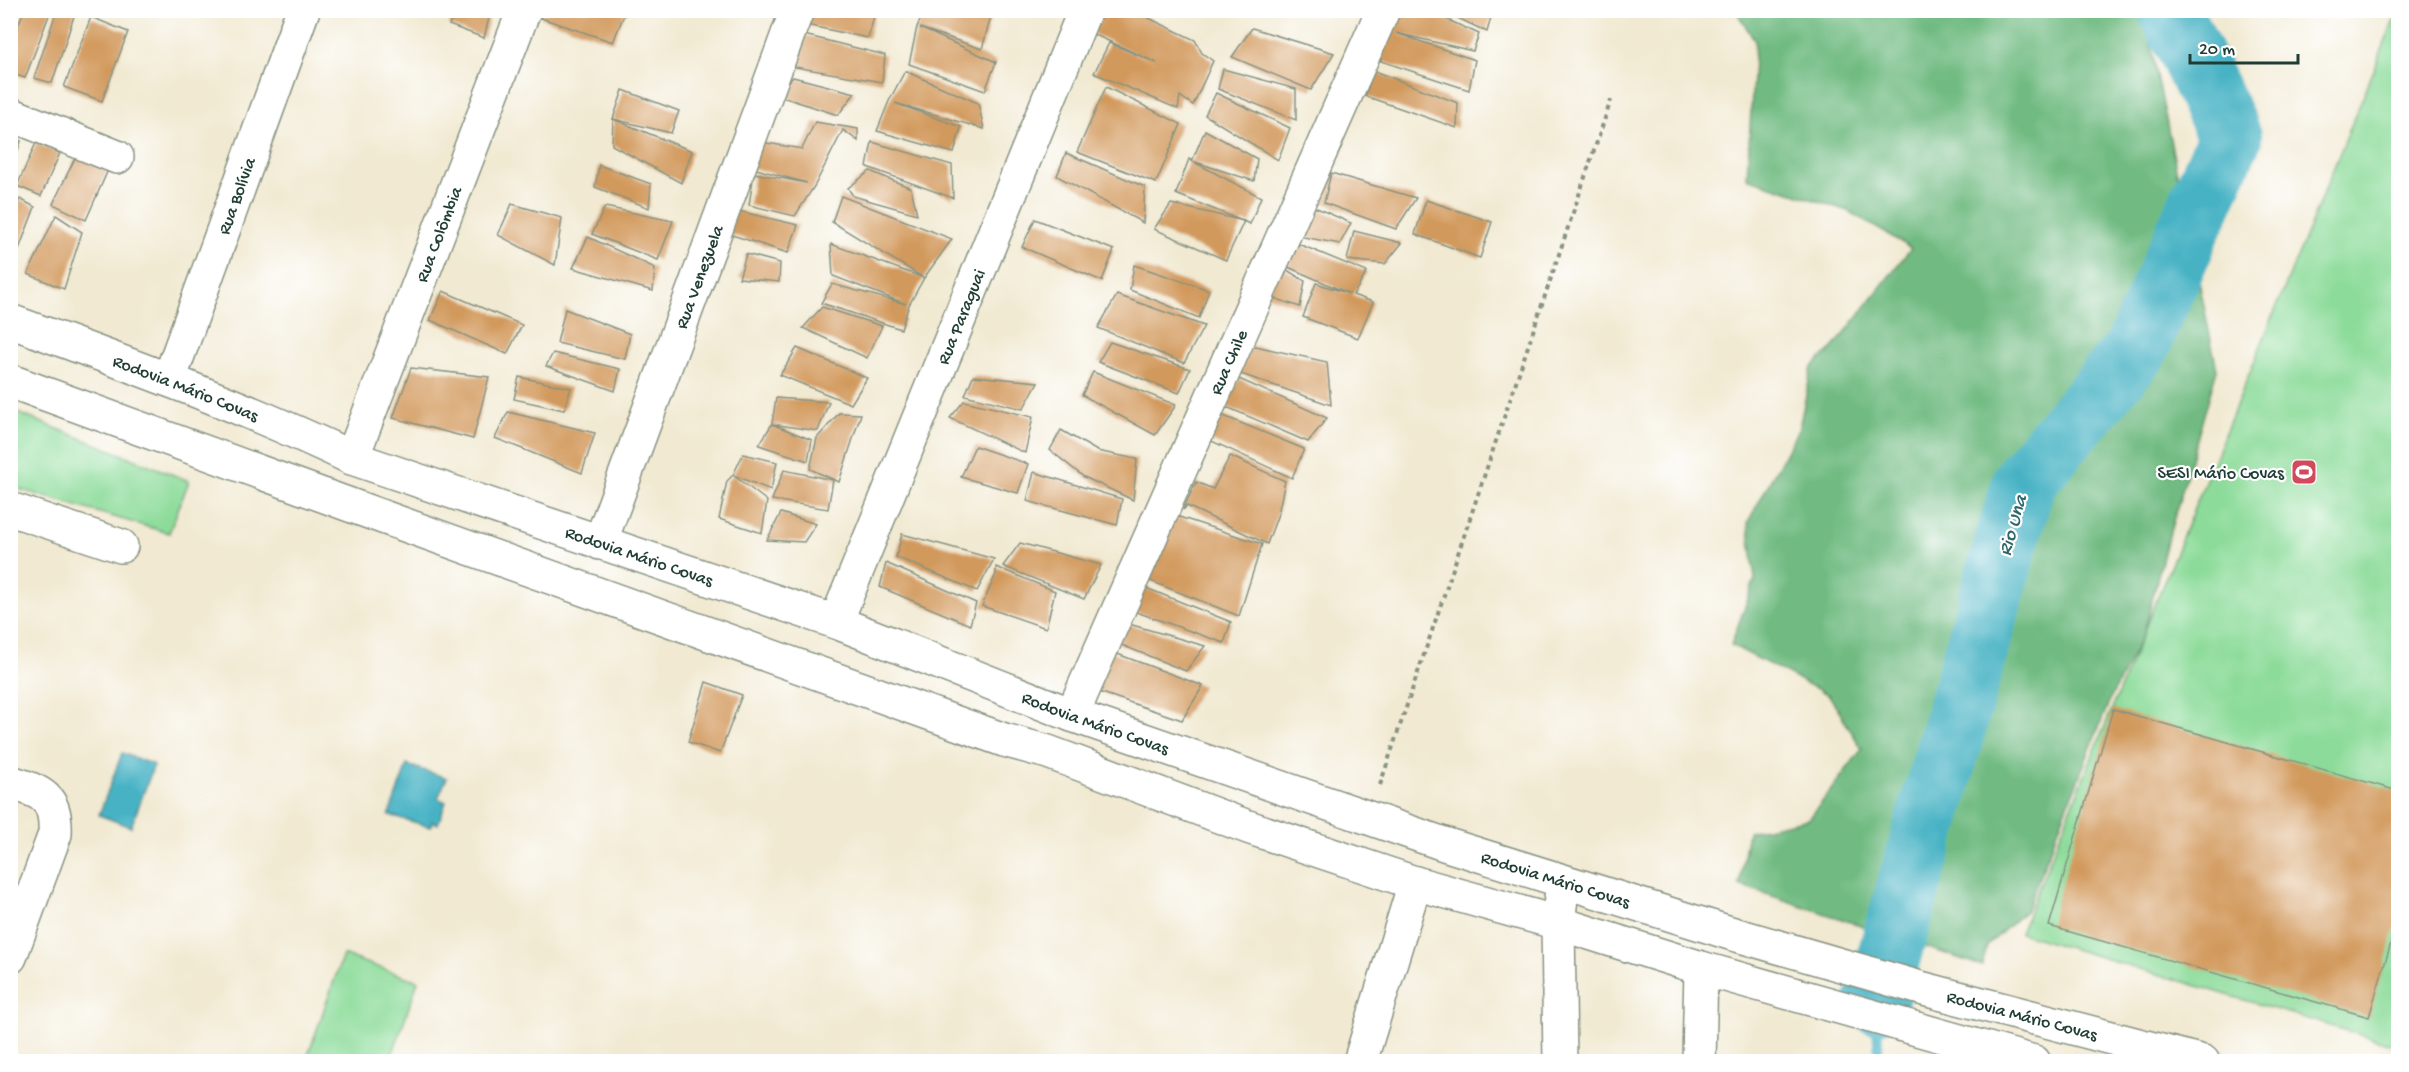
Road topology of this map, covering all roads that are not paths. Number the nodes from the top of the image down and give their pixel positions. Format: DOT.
graph roads {
  1 [pos="303,10"];
  2 [pos="524,10"];
  3 [pos="797,10"];
  4 [pos="1085,10"];
  5 [pos="1383,10"];
  6 [pos="10,114"];
  7 [pos="117,157"];
  8 [pos="10,321"];
  9 [pos="169,380"];
  10 [pos="10,381"];
  11 [pos="352,458"];
  12 [pos="10,509"];
  13 [pos="600,543"];
  14 [pos="121,546"];
  15 [pos="836,622"];
  16 [pos="1072,715"];
  17 [pos="22,786"];
  18 [pos="1563,882"];
  19 [pos="1415,883"];
  20 [pos="1558,922"];
  21 [pos="10,957"];
  22 [pos="1701,968"];
  23 [pos="1360,1062"];
  24 [pos="1560,1062"];
  25 [pos="1699,1062"];
  26 [pos="2034,1062"];
  27 [pos="2204,1062"];
  1 -- 9 [label="main road, Rua Bolívia"];
  2 -- 11 [label="main road, Rua Colômbia"];
  3 -- 13 [label="main road, Rua Venezuela"];
  4 -- 15 [label="main road, Rua Paraguai"];
  5 -- 16 [label="main road, Rua Chile"];
  6 -- 7 [label="main road"];
  8 -- 9 [label="main road, Rodovia Mário Covas"];
  9 -- 11 [label="main road, Rodovia Mário Covas"];
  10 -- 19 [label="main road"];
  11 -- 13 [label="main road, Rodovia Mário Covas"];
  12 -- 14 [label="main road"];
  13 -- 15 [label="main road, Rodovia Mário Covas"];
  15 -- 16 [label="main road, Rodovia Mário Covas"];
  16 -- 18 [label="main road, Rodovia Mário Covas"];
  17 -- 21 [label="main road"];
  18 -- 20 [label="main road"];
  18 -- 27 [label="main road, Rodovia Mário Covas"];
  19 -- 20 [label="main road"];
  19 -- 23 [label="main road"];
  20 -- 22 [label="main road"];
  20 -- 24 [label="main road"];
  22 -- 25 [label="main road"];
  22 -- 26 [label="main road"];
}
